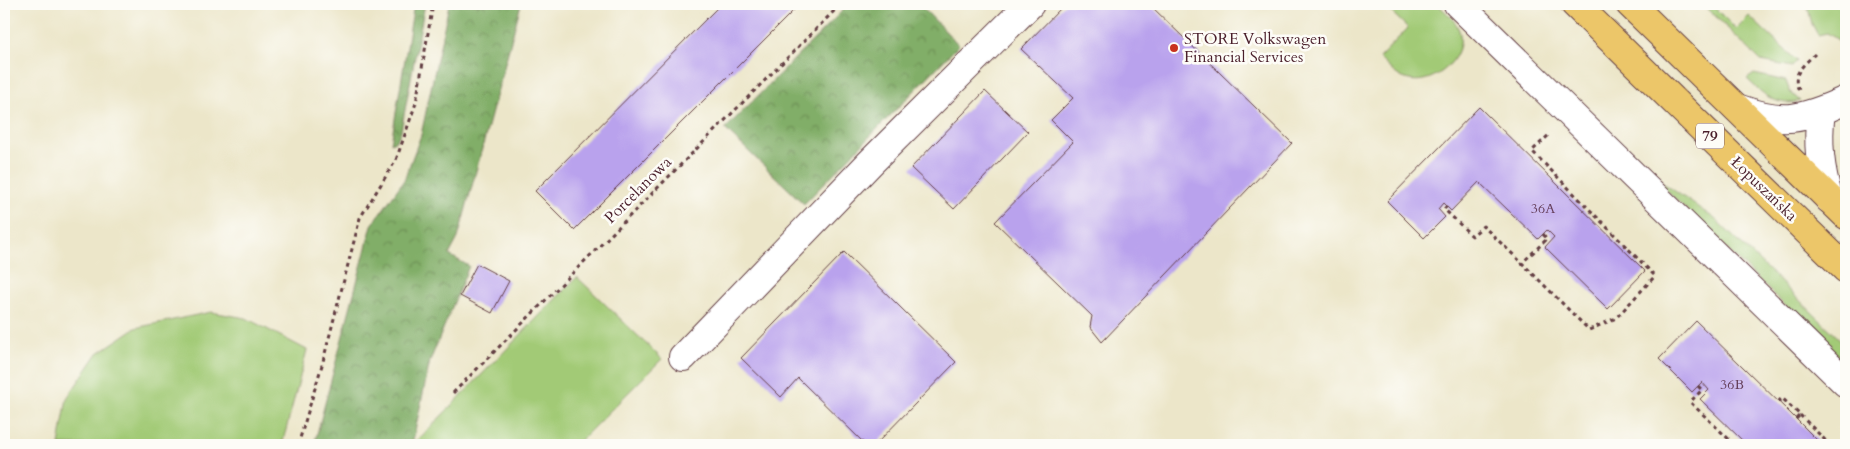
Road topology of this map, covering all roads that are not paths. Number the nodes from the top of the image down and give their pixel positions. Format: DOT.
graph roads {
  1 [pos="1030,4"];
  2 [pos="1458,4"];
  3 [pos="1575,4"];
  4 [pos="1630,4"];
  5 [pos="1846,100"];
  6 [pos="1812,103"];
  7 [pos="1737,108"];
  8 [pos="1838,207"];
  9 [pos="1846,269"];
  10 [pos="683,357"];
  11 [pos="1846,383"];
  1 -- 10 [label="street"];
  2 -- 11 [label="street"];
  3 -- 9 [label="main road, Łopuszańska / 79"];
  4 -- 7 [label="main road, 79"];
  5 -- 6 [label="street"];
  6 -- 7 [label="street"];
  6 -- 8 [label="street"];
  7 -- 8 [label="main road, 79"];
}
